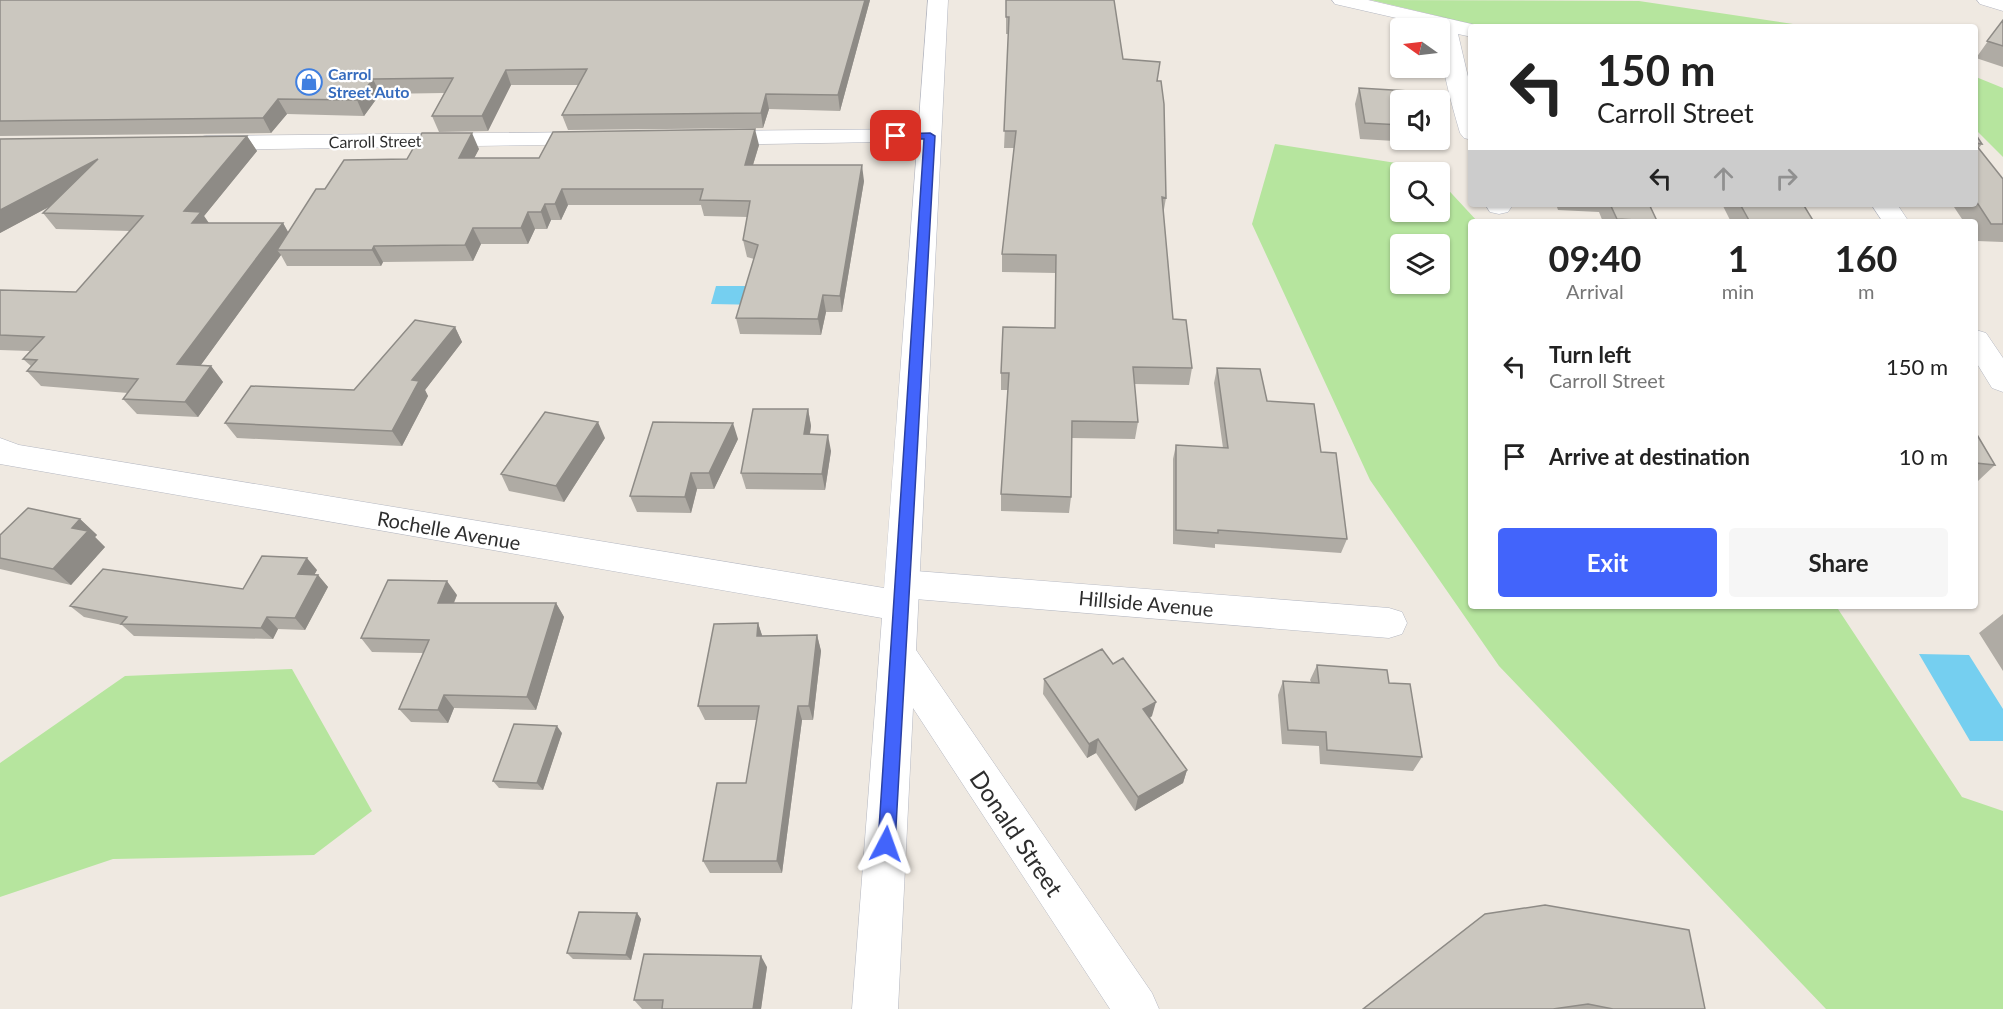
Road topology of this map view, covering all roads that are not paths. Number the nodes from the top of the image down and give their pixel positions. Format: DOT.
graph roads {
  1 [pos="938,0"];
  2 [pos="1342,0"];
  3 [pos="1986,0"];
  4 [pos="2003,5"];
  5 [pos="1417,18"];
  6 [pos="1450,26"];
  7 [pos="1468,30"];
  8 [pos="1450,47"];
  9 [pos="1468,121"];
  10 [pos="930,136"];
  11 [pos="693,138"];
  12 [pos="621,139"];
  13 [pos="179,143"];
  14 [pos="1978,343"];
  15 [pos="2003,381"];
  16 [pos="0,450"];
  17 [pos="901,595"];
  18 [pos="1389,623"];
  19 [pos="898,656"];
  20 [pos="875,1009"];
  21 [pos="1136,1009"];
  1 -- 10 [label="street"];
  2 -- 5 [label="street"];
  3 -- 4 [label="street"];
  6 -- 7 [label="street"];
  8 -- 9 [label="street"];
  10 -- 11 [label="street"];
  10 -- 17 [label="street"];
  12 -- 13 [label="street, Carroll Street"];
  14 -- 15 [label="street"];
  16 -- 17 [label="street, Rochelle Avenue"];
  17 -- 18 [label="street, Hillside Avenue"];
  17 -- 19 [label="street"];
  19 -- 20 [label="street"];
  19 -- 21 [label="street, Donald Street"];
}
